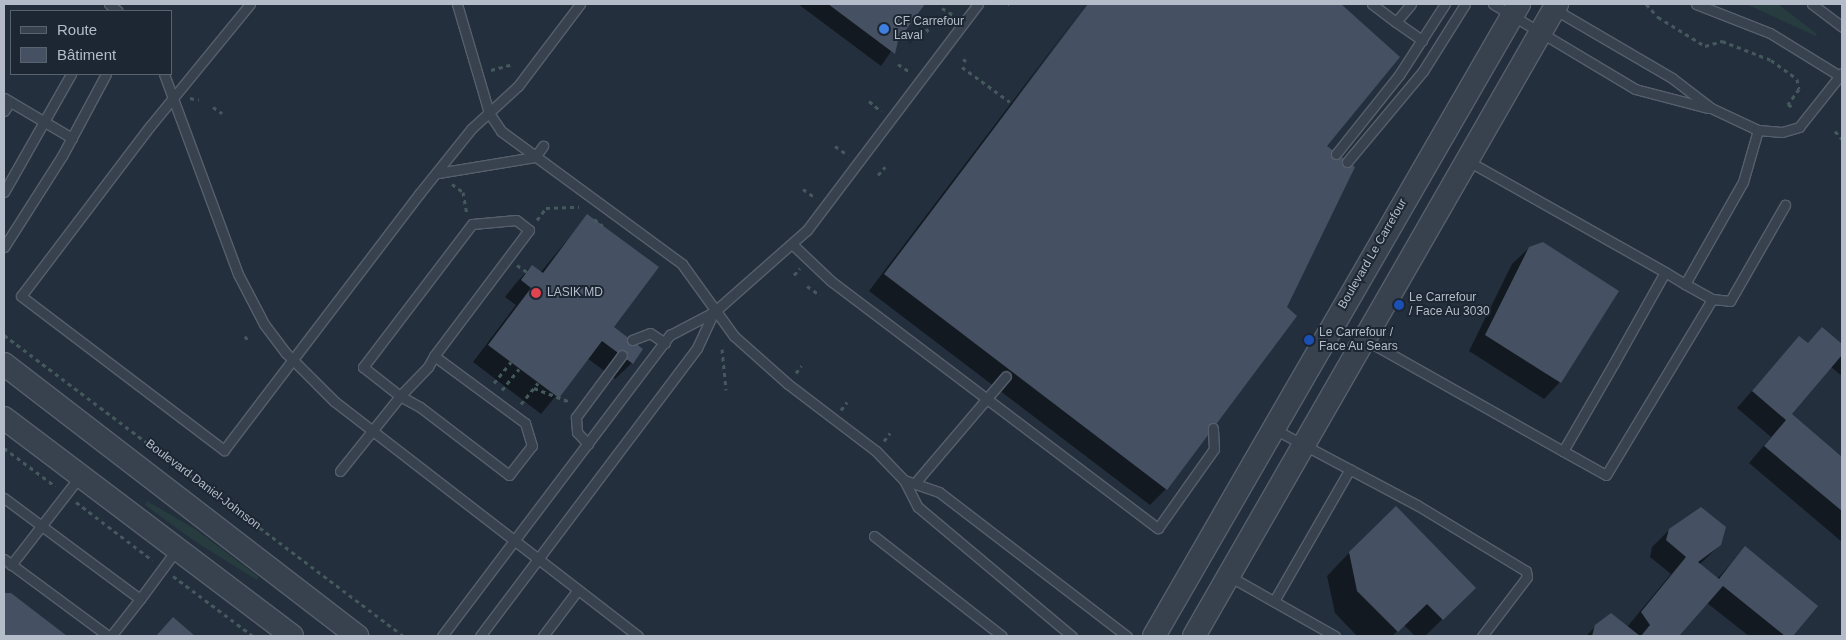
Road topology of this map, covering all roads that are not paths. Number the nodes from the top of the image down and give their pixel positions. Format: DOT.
graph roads {
  1 [pos="250,4"];
  2 [pos="457,4"];
  3 [pos="580,4"];
  4 [pos="978,4"];
  5 [pos="1372,4"];
  6 [pos="1411,4"];
  7 [pos="1445,4"];
  8 [pos="1465,4"];
  9 [pos="1493,4"];
  10 [pos="1696,4"];
  11 [pos="1812,4"];
  12 [pos="1552,5"];
  13 [pos="1515,10"];
  14 [pos="1396,22"];
  15 [pos="1842,27"];
  16 [pos="1539,35"];
  17 [pos="1422,40"];
  18 [pos="1841,74"];
  19 [pos="70,75"];
  20 [pos="105,75"];
  21 [pos="164,75"];
  22 [pos="175,96"];
  23 [pos="7,100"];
  24 [pos="1711,108"];
  25 [pos="4,111"];
  26 [pos="489,113"];
  27 [pos="45,123"];
  28 [pos="1758,130"];
  29 [pos="72,138"];
  30 [pos="543,146"];
  31 [pos="1336,154"];
  32 [pos="535,157"];
  33 [pos="1466,160"];
  34 [pos="1347,162"];
  35 [pos="438,173"];
  36 [pos="4,192"];
  37 [pos="1784,205"];
  38 [pos="793,245"];
  39 [pos="4,247"];
  40 [pos="1666,272"];
  41 [pos="1685,284"];
  42 [pos="1712,299"];
  43 [pos="714,312"];
  44 [pos="1364,339"];
  45 [pos="632,340"];
  46 [pos="665,343"];
  47 [pos="622,355"];
  48 [pos="434,356"];
  49 [pos="293,360"];
  50 [pos="4,364"];
  51 [pos="1006,376"];
  52 [pos="400,396"];
  53 [pos="989,398"];
  54 [pos="4,418"];
  55 [pos="1213,428"];
  56 [pos="1274,429"];
  57 [pos="373,432"];
  58 [pos="588,444"];
  59 [pos="1304,445"];
  60 [pos="1563,451"];
  61 [pos="1350,469"];
  62 [pos="340,471"];
  63 [pos="80,476"];
  64 [pos="904,480"];
  65 [pos="915,483"];
  66 [pos="4,498"];
  67 [pos="41,526"];
  68 [pos="874,536"];
  69 [pos="516,538"];
  70 [pos="177,549"];
  71 [pos="536,561"];
  72 [pos="8,562"];
  73 [pos="1229,576"];
  74 [pos="577,591"];
  75 [pos="140,599"];
  76 [pos="1274,601"];
  77 [pos="109,636"];
  78 [pos="292,636"];
  79 [pos="357,636"];
  80 [pos="442,636"];
  81 [pos="480,636"];
  82 [pos="543,636"];
  83 [pos="638,636"];
  84 [pos="1002,636"];
  85 [pos="1072,636"];
  86 [pos="1127,636"];
  87 [pos="1154,636"];
  88 [pos="1194,636"];
  89 [pos="1336,636"];
  90 [pos="1482,636"];
  1 -- 22 [label="lane"];
  2 -- 26 [label="lane"];
  3 -- 26 [label="lane"];
  4 -- 38 [label="lane"];
  5 -- 14 [label="lane"];
  6 -- 14 [label="lane"];
  7 -- 17 [label="lane"];
  8 -- 34 [label="lane"];
  9 -- 13 [label="lane"];
  10 -- 18 [label="lane"];
  11 -- 15 [label="lane"];
  12 -- 16 [label="street"];
  12 -- 24 [label="lane"];
  13 -- 16 [label="lane"];
  13 -- 56 [label="street, Boulevard Le Carrefour"];
  14 -- 17 [label="lane"];
  16 -- 24 [label="lane"];
  16 -- 33 [label="street"];
  17 -- 31 [label="lane"];
  18 -- 28 [label="lane"];
  19 -- 27 [label="lane"];
  20 -- 29 [label="lane"];
  21 -- 22 [label="lane"];
  22 -- 49 [label="lane"];
  22 -- 49 [label="lane"];
  23 -- 25 [label="lane"];
  23 -- 27 [label="lane"];
  24 -- 28 [label="lane"];
  26 -- 32 [label="lane"];
  26 -- 35 [label="lane"];
  27 -- 29 [label="lane"];
  27 -- 36 [label="lane"];
  28 -- 41 [label="lane"];
  29 -- 39 [label="lane"];
  30 -- 32 [label="lane"];
  32 -- 35 [label="lane"];
  32 -- 43 [label="lane"];
  33 -- 40 [label="lane"];
  33 -- 44 [label="street"];
  35 -- 49 [label="lane"];
  37 -- 42 [label="lane"];
  38 -- 43 [label="lane"];
  38 -- 53 [label="lane"];
  40 -- 41 [label="lane"];
  40 -- 60 [label="lane"];
  41 -- 42 [label="lane"];
  42 -- 60 [label="lane"];
  43 -- 46 [label="lane"];
  43 -- 64 [label="lane"];
  43 -- 71 [label="lane"];
  44 -- 59 [label="street"];
  44 -- 60 [label="lane"];
  45 -- 46 [label="lane"];
  46 -- 58 [label="lane"];
  47 -- 58 [label="lane"];
  48 -- 52 [label="lane"];
  48 -- 52 [label="lane"];
  48 -- 52 [label="lane"];
  49 -- 57 [label="lane"];
  50 -- 79 [label="street, Boulevard Daniel-Johnson"];
  51 -- 53 [label="lane"];
  52 -- 57 [label="lane"];
  53 -- 55 [label="lane"];
  53 -- 65 [label="lane"];
  54 -- 63 [label="street"];
  56 -- 59 [label="lane"];
  56 -- 87 [label="street, Boulevard Le Carrefour"];
  57 -- 62 [label="lane"];
  57 -- 69 [label="lane"];
  58 -- 69 [label="lane"];
  59 -- 61 [label="lane"];
  59 -- 73 [label="street"];
  61 -- 76 [label="lane"];
  61 -- 90 [label="lane"];
  63 -- 67 [label="lane"];
  63 -- 70 [label="street"];
  64 -- 65 [label="lane"];
  64 -- 85 [label="lane"];
  65 -- 86 [label="lane"];
  66 -- 67 [label="lane"];
  67 -- 72 [label="lane"];
  67 -- 75 [label="lane"];
  68 -- 84 [label="lane"];
  69 -- 71 [label="lane"];
  69 -- 80 [label="lane"];
  70 -- 75 [label="lane"];
  70 -- 78 [label="street"];
  71 -- 74 [label="lane"];
  71 -- 81 [label="lane"];
  72 -- 77 [label="lane"];
  73 -- 76 [label="lane"];
  73 -- 88 [label="street"];
  74 -- 82 [label="lane"];
  74 -- 83 [label="lane"];
  75 -- 77 [label="lane"];
  76 -- 89 [label="lane"];
}
